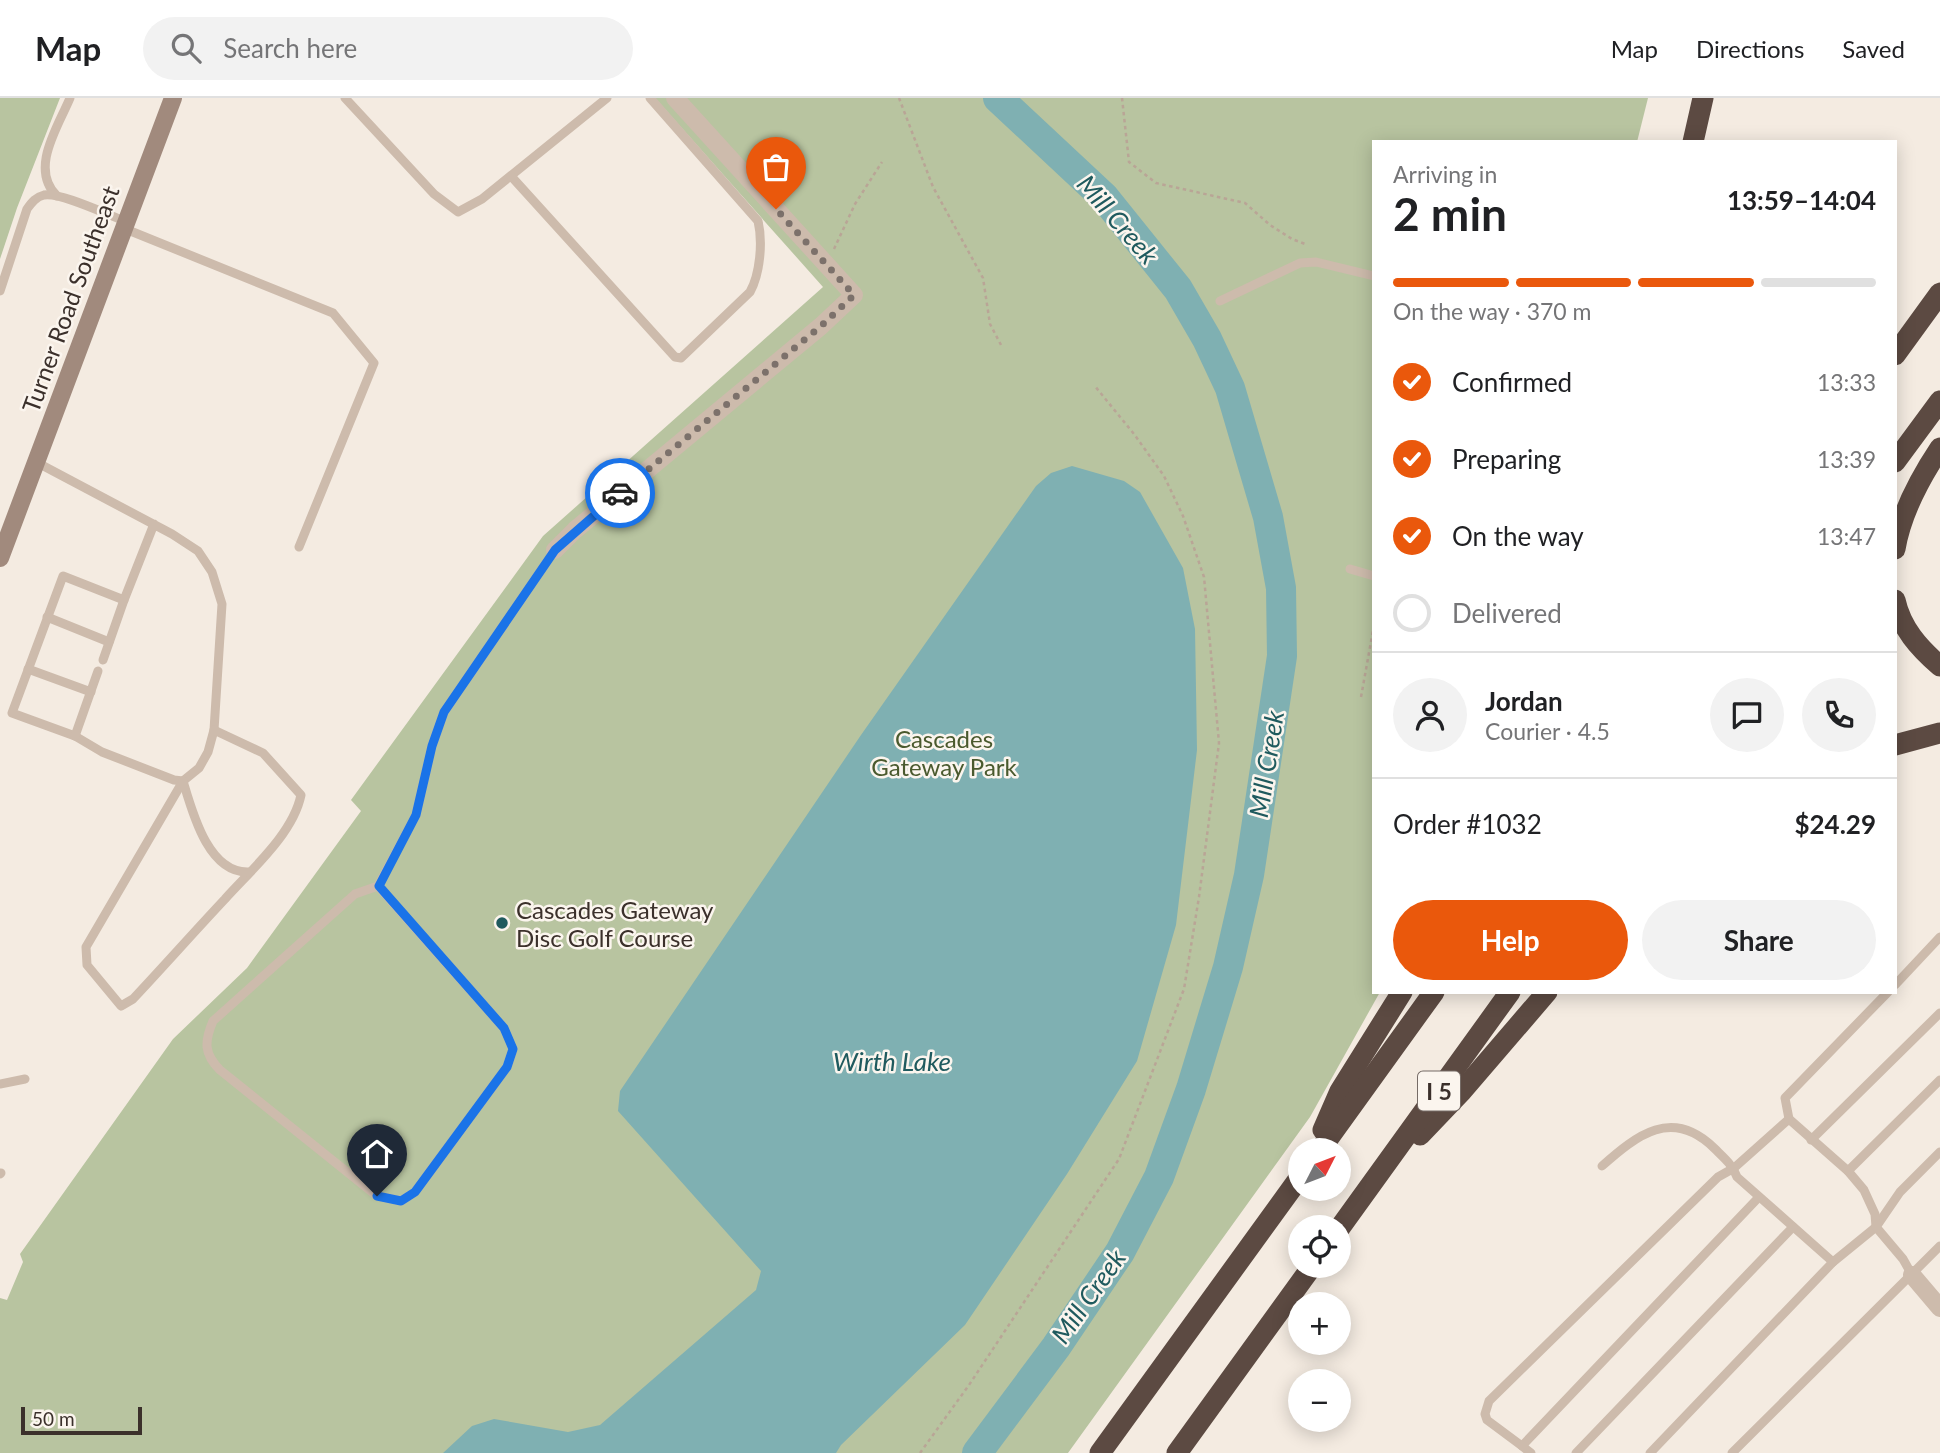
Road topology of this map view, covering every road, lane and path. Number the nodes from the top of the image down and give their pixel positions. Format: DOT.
graph roads {
  1 [pos="70,98"];
  2 [pos="173,98"];
  3 [pos="345,98"];
  4 [pos="607,98"];
  5 [pos="650,98"];
  6 [pos="675,98"];
  7 [pos="899,98"];
  8 [pos="1122,98"];
  9 [pos="1703,98"];
  10 [pos="1693,140"];
  11 [pos="882,162"];
  12 [pos="511,176"];
  13 [pos="57,196"];
  14 [pos="124,225"];
  15 [pos="1305,244"];
  16 [pos="826,264"];
  17 [pos="1372,276"];
  18 [pos="0,291"];
  19 [pos="1940,293"];
  20 [pos="1220,301"];
  21 [pos="1001,345"];
  22 [pos="1897,352"];
  23 [pos="1094,386"];
  24 [pos="1940,401"];
  25 [pos="1940,449"];
  26 [pos="1897,459"];
  27 [pos="36,462"];
  28 [pos="154,524"];
  29 [pos="1897,542"];
  30 [pos="299,547"];
  31 [pos="555,550"];
  32 [pos="0,558"];
  33 [pos="1350,569"];
  34 [pos="1372,575"];
  35 [pos="124,600"];
  36 [pos="1897,605"];
  37 [pos="47,617"];
  38 [pos="1372,636"];
  39 [pos="109,642"];
  40 [pos="103,660"];
  41 [pos="1940,666"];
  42 [pos="28,669"];
  43 [pos="99,671"];
  44 [pos="91,692"];
  45 [pos="1361,697"];
  46 [pos="214,730"];
  47 [pos="1940,733"];
  48 [pos="75,736"];
  49 [pos="1897,744"];
  50 [pos="183,781"];
  51 [pos="249,872"];
  52 [pos="379,886"];
  53 [pos="1940,937"];
  54 [pos="1897,983"];
  55 [pos="1401,994"];
  56 [pos="1433,994"];
  57 [pos="1509,994"];
  58 [pos="1545,994"];
  59 [pos="1886,994"];
  60 [pos="1940,1013"];
  61 [pos="25,1079"];
  62 [pos="1940,1080"];
  63 [pos="0,1084"];
  64 [pos="1789,1119"];
  65 [pos="1322,1138"];
  66 [pos="1326,1138"];
  67 [pos="1811,1140"];
  68 [pos="1940,1152"];
  69 [pos="1602,1166"];
  70 [pos="1734,1168"];
  71 [pos="1848,1171"];
  72 [pos="1367,1189"];
  73 [pos="1288,1194"];
  74 [pos="1759,1197"];
  75 [pos="1349,1215"];
  76 [pos="1793,1227"];
  77 [pos="1876,1227"];
  78 [pos="1940,1246"];
  79 [pos="1833,1262"];
  80 [pos="1912,1275"];
  81 [pos="1304,1278"];
  82 [pos="1940,1308"];
  83 [pos="1522,1446"];
  84 [pos="920,1453"];
  85 [pos="1100,1453"];
  86 [pos="1177,1453"];
  87 [pos="1531,1453"];
  88 [pos="1576,1453"];
  89 [pos="1650,1453"];
  90 [pos="1732,1453"];
  1 -- 13 [label="lane"];
  2 -- 14 [label="main road, Turner Road Southeast"];
  3 -- 12 [label="lane"];
  4 -- 12 [label="lane"];
  5 -- 12 [label="lane"];
  6 -- 16 [label="street"];
  7 -- 21 [label="path"];
  8 -- 15 [label="path"];
  9 -- 10 [label="highway"];
  11 -- 16 [label="path"];
  13 -- 14 [label="lane"];
  13 -- 18 [label="lane"];
  14 -- 27 [label="main road, Turner Road Southeast"];
  14 -- 30 [label="lane"];
  16 -- 31 [label="street"];
  17 -- 20 [label="lane"];
  19 -- 22 [label="highway"];
  23 -- 84 [label="path"];
  24 -- 26 [label="highway"];
  25 -- 29 [label="highway"];
  27 -- 28 [label="lane"];
  27 -- 32 [label="main road, Turner Road Southeast"];
  28 -- 35 [label="lane"];
  28 -- 46 [label="lane"];
  31 -- 52 [label="lane"];
  33 -- 34 [label="lane"];
  35 -- 37 [label="lane"];
  35 -- 39 [label="lane"];
  36 -- 41 [label="highway"];
  37 -- 39 [label="lane"];
  37 -- 42 [label="lane"];
  38 -- 45 [label="path"];
  39 -- 40 [label="lane"];
  42 -- 44 [label="lane"];
  42 -- 48 [label="lane"];
  43 -- 44 [label="lane"];
  44 -- 48 [label="lane"];
  46 -- 50 [label="lane"];
  46 -- 51 [label="lane"];
  47 -- 49 [label="highway"];
  48 -- 50 [label="lane"];
  50 -- 51 [label="lane"];
  50 -- 51 [label="lane"];
  52 -- 52 [label="lane"];
  53 -- 54 [label="lane"];
  55 -- 65 [label="highway, I 5"];
  56 -- 66 [label="highway, I 5"];
  57 -- 72 [label="highway, I 5"];
  58 -- 72 [label="highway"];
  59 -- 64 [label="lane"];
  60 -- 67 [label="lane"];
  61 -- 63 [label="lane"];
  62 -- 71 [label="lane"];
  64 -- 67 [label="lane"];
  64 -- 70 [label="lane"];
  67 -- 71 [label="lane"];
  68 -- 77 [label="lane"];
  69 -- 70 [label="lane"];
  70 -- 74 [label="lane"];
  70 -- 83 [label="lane"];
  71 -- 77 [label="lane"];
  72 -- 75 [label="highway, I 5"];
  73 -- 85 [label="highway"];
  74 -- 76 [label="lane"];
  74 -- 83 [label="lane"];
  76 -- 79 [label="lane"];
  76 -- 88 [label="lane"];
  77 -- 79 [label="lane"];
  77 -- 80 [label="lane"];
  78 -- 80 [label="lane"];
  79 -- 89 [label="lane"];
  80 -- 82 [label="street"];
  80 -- 90 [label="lane"];
  81 -- 86 [label="highway"];
  83 -- 87 [label="lane"];
}
